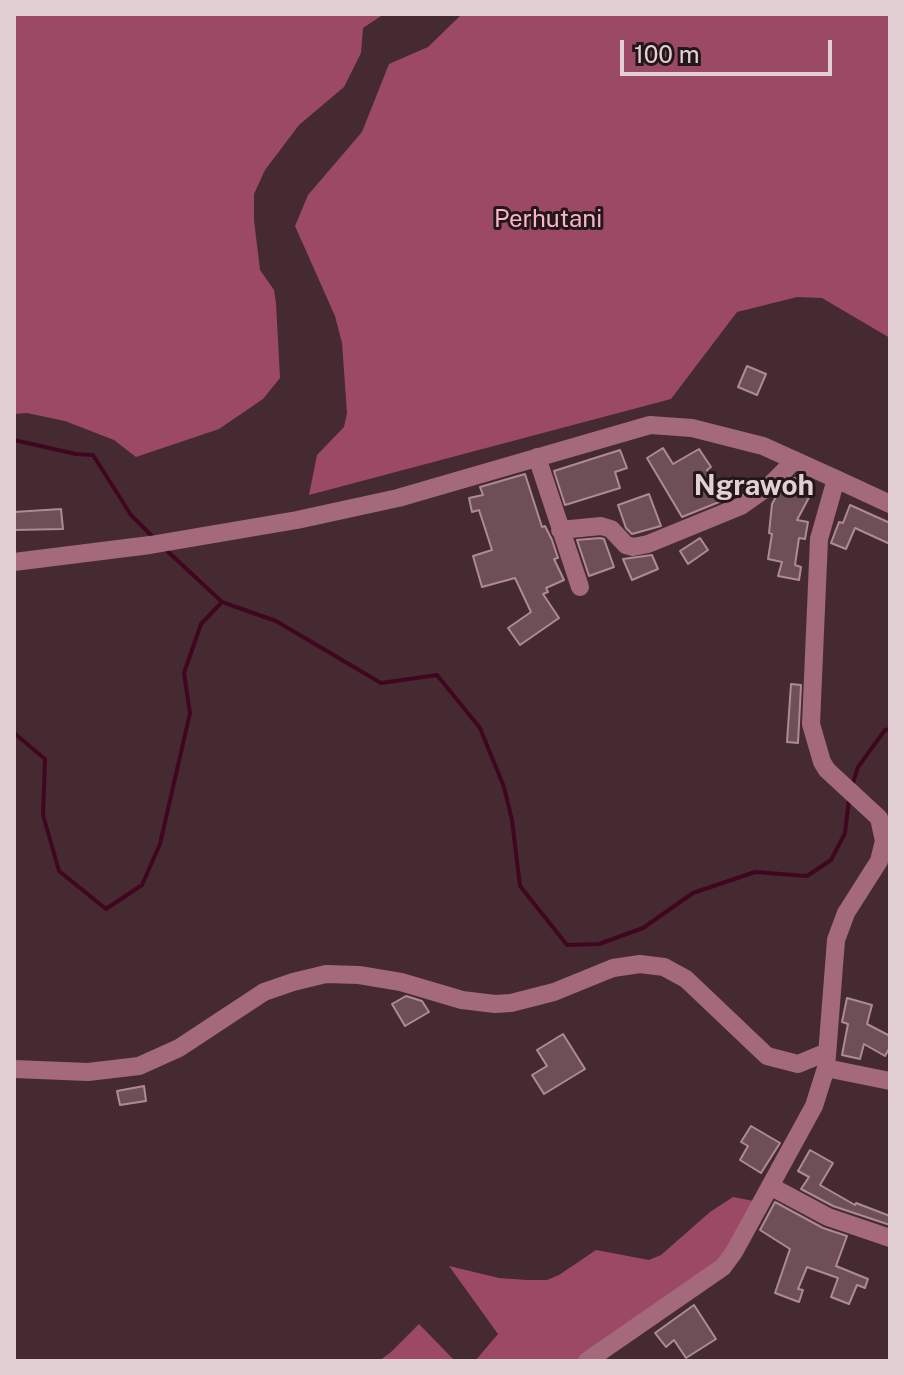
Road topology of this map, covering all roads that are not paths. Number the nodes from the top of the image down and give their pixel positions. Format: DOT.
graph roads {
  1 [pos="537,457"];
  2 [pos="795,460"];
  3 [pos="836,479"];
  4 [pos="890,504"];
  5 [pos="560,530"];
  6 [pos="14,562"];
  7 [pos="580,587"];
  8 [pos="826,1060"];
  9 [pos="14,1069"];
  10 [pos="890,1081"];
  11 [pos="770,1186"];
  12 [pos="890,1238"];
  13 [pos="587,1361"];
  1 -- 2 [label="street"];
  1 -- 5 [label="street"];
  1 -- 6 [label="street"];
  2 -- 3 [label="street"];
  2 -- 5 [label="street"];
  3 -- 4 [label="street"];
  3 -- 8 [label="street"];
  5 -- 7 [label="street"];
  8 -- 9 [label="street"];
  8 -- 10 [label="street"];
  8 -- 11 [label="street"];
  11 -- 12 [label="street"];
  11 -- 13 [label="street"];
}
